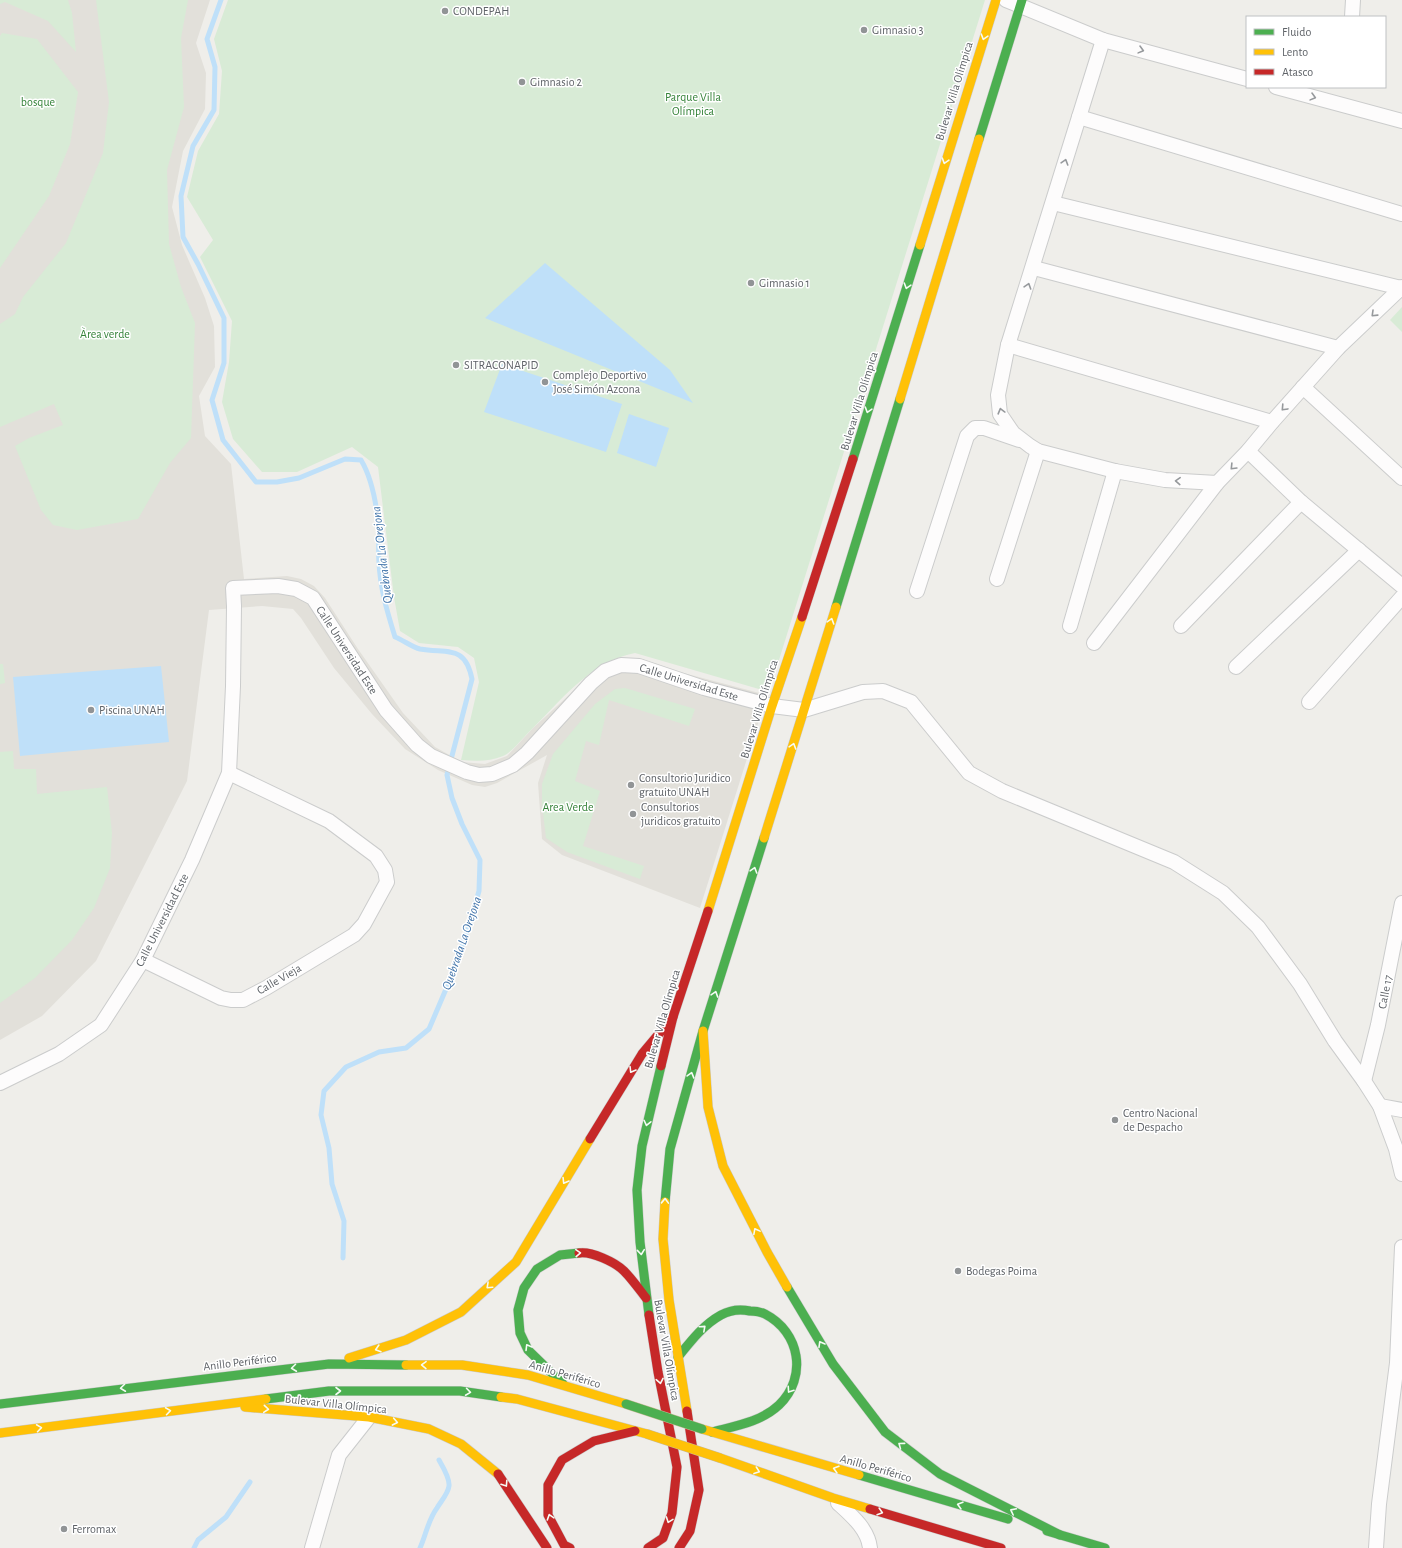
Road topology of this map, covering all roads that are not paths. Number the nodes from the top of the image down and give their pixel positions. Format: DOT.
graph roads {
  1 [pos="996,0"];
  2 [pos="1006,0"];
  3 [pos="1353,0"];
  4 [pos="1021,3"];
  5 [pos="1352,16"];
  6 [pos="1103,40"];
  7 [pos="1246,79"];
  8 [pos="1280,88"];
  9 [pos="1080,117"];
  10 [pos="1402,121"];
  11 [pos="1052,203"];
  12 [pos="1402,214"];
  13 [pos="1034,268"];
  14 [pos="1401,287"];
  15 [pos="1008,345"];
  16 [pos="1338,348"];
  17 [pos="1304,387"];
  18 [pos="1272,422"];
  19 [pos="1023,442"];
  20 [pos="1038,451"];
  21 [pos="1248,451"];
  22 [pos="1115,471"];
  23 [pos="1402,478"];
  24 [pos="1217,483"];
  25 [pos="1301,502"];
  26 [pos="1359,550"];
  27 [pos="997,579"];
  28 [pos="1402,586"];
  29 [pos="917,591"];
  30 [pos="1402,597"];
  31 [pos="1070,626"];
  32 [pos="1181,626"];
  33 [pos="1094,643"];
  34 [pos="1236,667"];
  35 [pos="1309,702"];
  36 [pos="772,706"];
  37 [pos="804,710"];
  38 [pos="229,773"];
  39 [pos="1402,903"];
  40 [pos="143,960"];
  41 [pos="672,1017"];
  42 [pos="703,1031"];
  43 [pos="1364,1081"];
  44 [pos="0,1084"];
  45 [pos="1380,1106"];
  46 [pos="1402,1110"];
  47 [pos="1399,1150"];
  48 [pos="1402,1174"];
  49 [pos="1402,1247"];
  50 [pos="646,1298"];
  51 [pos="678,1357"];
  52 [pos="329,1364"];
  53 [pos="564,1385"];
  54 [pos="0,1404"];
  55 [pos="213,1405"];
  56 [pos="369,1417"];
  57 [pos="635,1431"];
  58 [pos="712,1432"];
  59 [pos="0,1433"];
  60 [pos="834,1498"];
  61 [pos="1060,1535"];
  62 [pos="312,1548"];
  63 [pos="547,1548"];
  64 [pos="570,1548"];
  65 [pos="648,1548"];
  66 [pos="679,1548"];
  67 [pos="870,1548"];
  68 [pos="1001,1548"];
  69 [pos="1105,1548"];
  70 [pos="1376,1548"];
  1 -- 36 [label="main road, Bulevar Villa Olímpica, one-way"];
  2 -- 4 [label="street"];
  3 -- 5 [label="street"];
  4 -- 6 [label="street"];
  37 -- 4 [label="main road, Bulevar Villa Olímpica, one-way"];
  6 -- 7 [label="street, one-way"];
  6 -- 9 [label="street"];
  8 -- 10 [label="street, one-way"];
  11 -- 9 [label="street, one-way"];
  9 -- 12 [label="street"];
  11 -- 13 [label="street"];
  11 -- 14 [label="street"];
  15 -- 13 [label="street, one-way"];
  13 -- 16 [label="street"];
  14 -- 16 [label="street, one-way"];
  15 -- 18 [label="street"];
  19 -- 15 [label="street, one-way"];
  16 -- 17 [label="street"];
  17 -- 18 [label="street, one-way"];
  17 -- 23 [label="street"];
  18 -- 21 [label="street"];
  19 -- 20 [label="street"];
  19 -- 29 [label="street"];
  20 -- 22 [label="street"];
  20 -- 27 [label="street"];
  21 -- 24 [label="street, one-way"];
  21 -- 25 [label="street"];
  24 -- 22 [label="street, one-way"];
  22 -- 31 [label="street"];
  24 -- 33 [label="street"];
  25 -- 26 [label="street"];
  25 -- 32 [label="street"];
  26 -- 28 [label="street"];
  26 -- 34 [label="street"];
  30 -- 35 [label="street"];
  36 -- 37 [label="street, Calle Universidad Este"];
  36 -- 38 [label="street, Calle Universidad Este"];
  36 -- 41 [label="main road, Bulevar Villa Olímpica"];
  42 -- 37 [label="main road, Bulevar Villa Olímpica, one-way"];
  37 -- 43 [label="street"];
  38 -- 40 [label="street, Calle Universidad Este"];
  38 -- 40 [label="street, Calle Vieja"];
  39 -- 43 [label="street, Calle 17"];
  40 -- 44 [label="street, Calle Universidad Este"];
  41 -- 50 [label="main road, Bulevar Villa Olímpica, one-way"];
  41 -- 52 [label="main road, one-way"];
  51 -- 42 [label="main road, Bulevar Villa Olímpica, one-way"];
  61 -- 42 [label="main road, one-way"];
  43 -- 45 [label="street"];
  45 -- 46 [label="street"];
  45 -- 47 [label="street"];
  47 -- 48 [label="street"];
  49 -- 70 [label="street"];
  53 -- 50 [label="main road, one-way"];
  50 -- 65 [label="main road, Bulevar Villa Olímpica, one-way"];
  51 -- 58 [label="main road, one-way"];
  51 -- 66 [label="main road, Bulevar Villa Olímpica"];
  53 -- 52 [label="main road, Anillo Periférico, one-way"];
  52 -- 54 [label="main road, Anillo Periférico, one-way"];
  53 -- 58 [label="main road, Anillo Periférico, bridge"];
  55 -- 56 [label="main road, Bulevar Villa Olímpica, one-way"];
  55 -- 57 [label="main road, one-way"];
  59 -- 55 [label="main road, one-way"];
  56 -- 62 [label="street"];
  56 -- 63 [label="main road, Bulevar Villa Olímpica, one-way"];
  57 -- 60 [label="main road, one-way, bridge"];
  64 -- 57 [label="main road, one-way"];
  61 -- 58 [label="main road, Anillo Periférico, one-way"];
  60 -- 67 [label="street"];
  60 -- 68 [label="main road, one-way"];
  61 -- 69 [label="main road, Anillo Periférico"];
}
